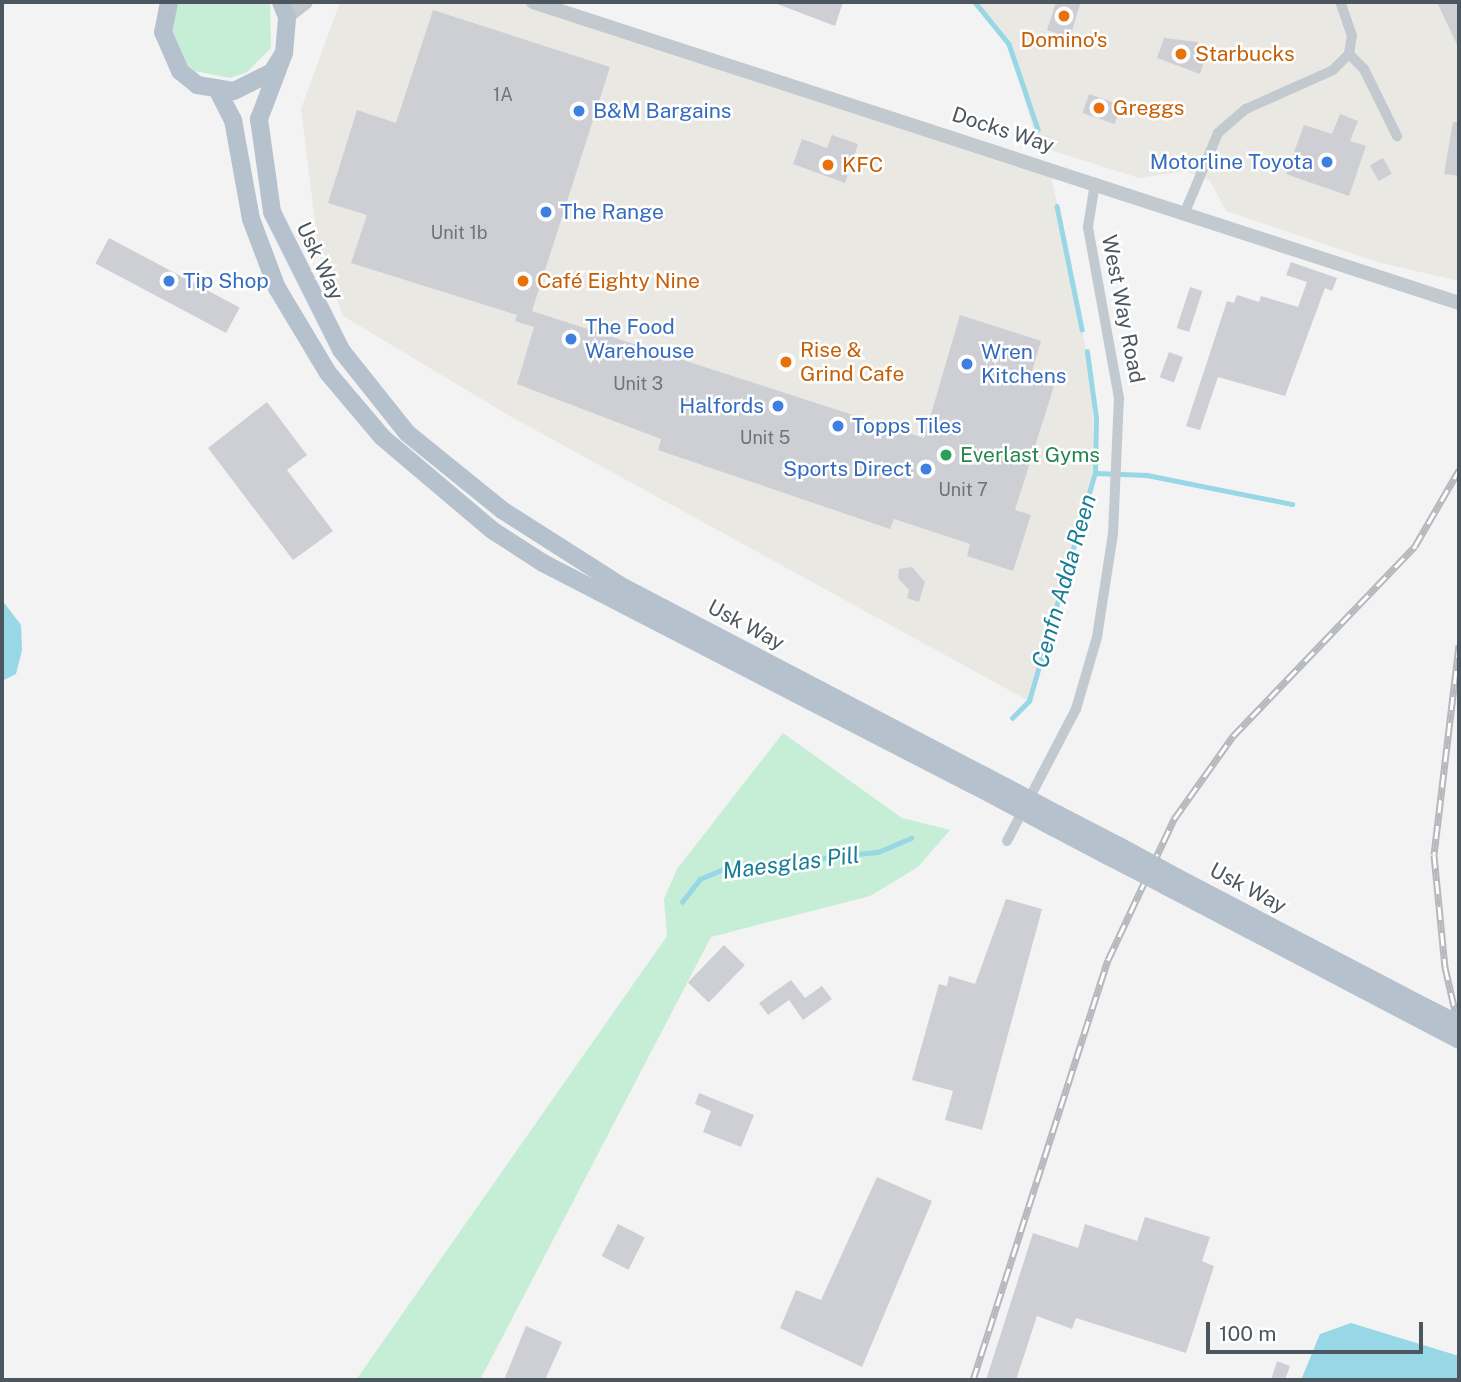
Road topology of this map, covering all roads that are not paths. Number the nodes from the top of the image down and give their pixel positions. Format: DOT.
graph roads {
  1 [pos="157,2"];
  2 [pos="169,2"];
  3 [pos="306,2"];
  4 [pos="533,2"];
  5 [pos="1340,2"];
  6 [pos="284,9"];
  7 [pos="165,20"];
  8 [pos="284,53"];
  9 [pos="1349,54"];
  10 [pos="218,91"];
  11 [pos="1397,136"];
  12 [pos="1095,183"];
  13 [pos="1185,212"];
  14 [pos="1459,303"];
  15 [pos="976,779"];
  16 [pos="1007,841"];
  17 [pos="1434,1019"];
  18 [pos="1459,1024"];
  19 [pos="1459,1040"];
  1 -- 7 [label="main road"];
  2 -- 7 [label="main road"];
  3 -- 6 [label="street"];
  4 -- 12 [label="street, Docks Way"];
  5 -- 9 [label="street"];
  6 -- 8 [label="main road, Usk Way"];
  7 -- 10 [label="main road"];
  8 -- 10 [label="main road"];
  8 -- 15 [label="main road, Usk Way"];
  9 -- 11 [label="street"];
  9 -- 13 [label="street"];
  10 -- 15 [label="main road, Usk Way"];
  12 -- 13 [label="street, Docks Way"];
  12 -- 16 [label="street, West Way Road"];
  13 -- 14 [label="street, Docks Way"];
  15 -- 17 [label="main road, Usk Way, bridge"];
  17 -- 18 [label="main road, Usk Way, bridge"];
  17 -- 19 [label="main road, Usk Way"];
}
